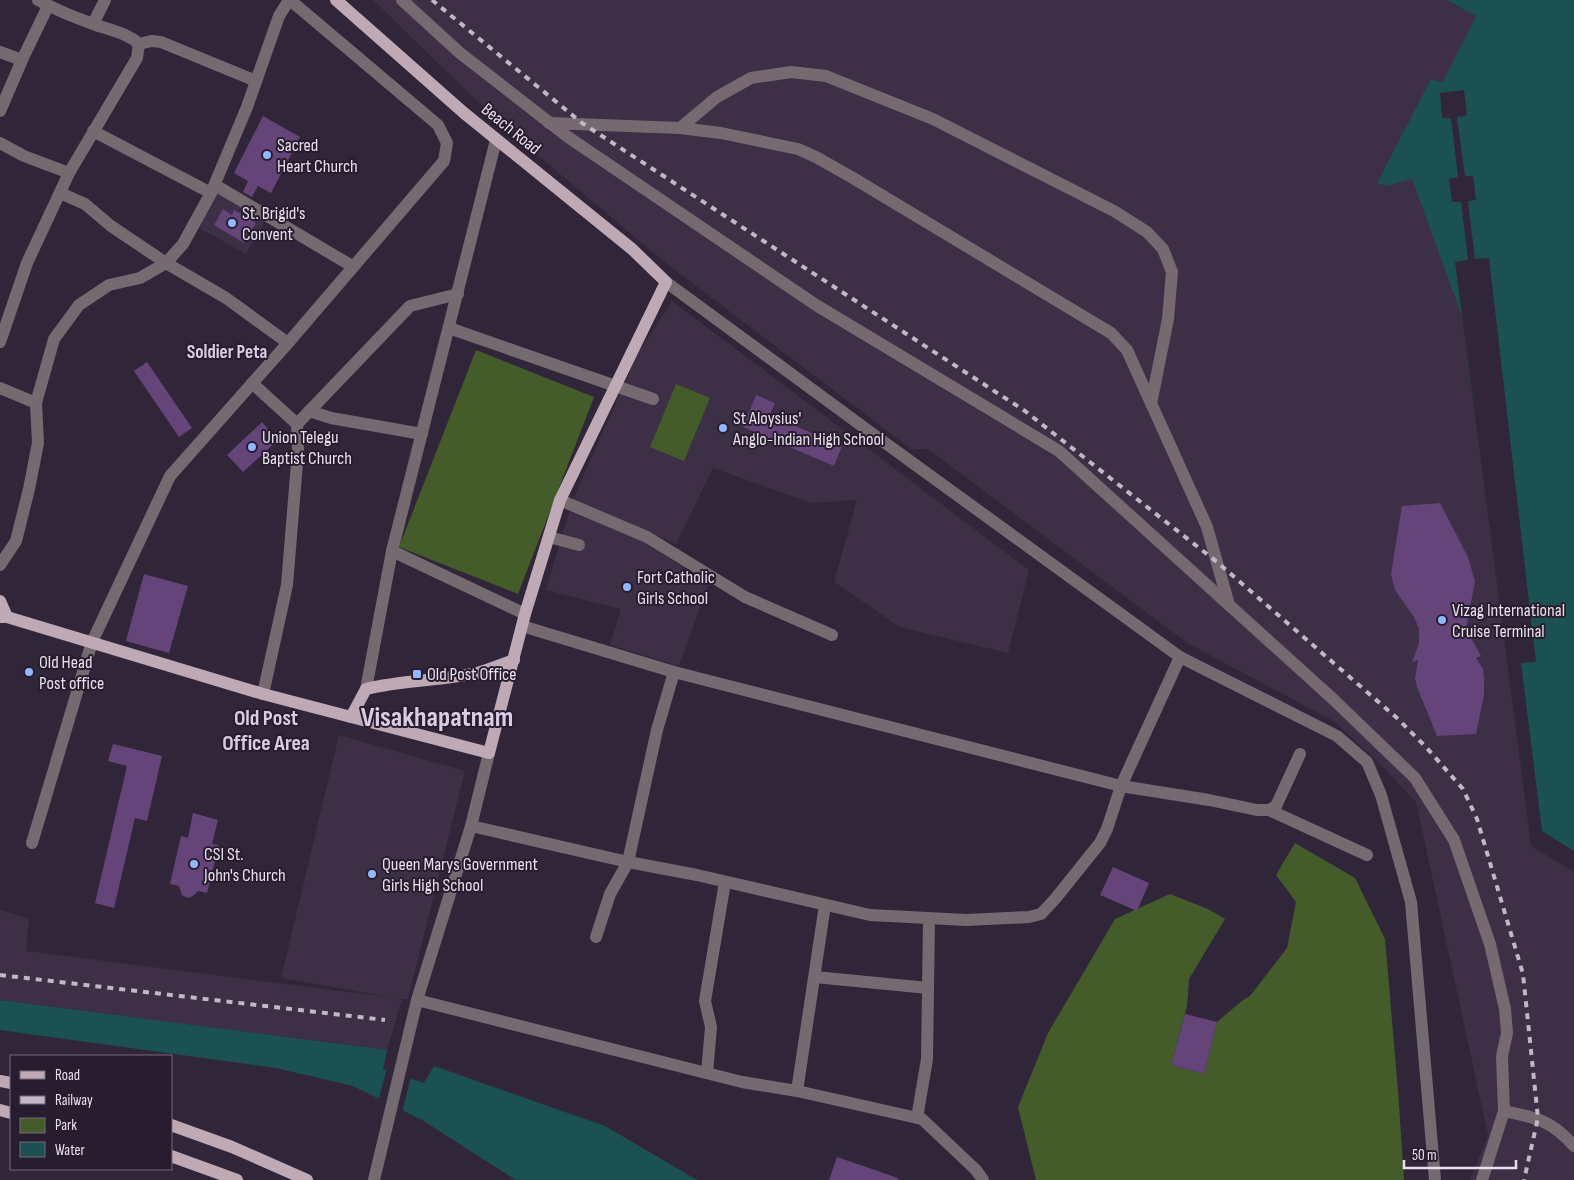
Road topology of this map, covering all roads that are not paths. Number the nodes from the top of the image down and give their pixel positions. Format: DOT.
graph roads {
  1 [pos="105,0"];
  2 [pos="290,0"];
  3 [pos="336,0"];
  4 [pos="402,0"];
  5 [pos="43,3"];
  6 [pos="93,24"];
  7 [pos="139,44"];
  8 [pos="0,52"];
  9 [pos="22,60"];
  10 [pos="256,81"];
  11 [pos="0,112"];
  12 [pos="549,123"];
  13 [pos="680,128"];
  14 [pos="93,132"];
  15 [pos="496,140"];
  16 [pos="0,143"];
  17 [pos="69,174"];
  18 [pos="213,189"];
  19 [pos="60,193"];
  20 [pos="166,263"];
  21 [pos="352,266"];
  22 [pos="666,282"];
  23 [pos="458,294"];
  24 [pos="449,328"];
  25 [pos="0,342"];
  26 [pos="288,343"];
  27 [pos="252,383"];
  28 [pos="614,386"];
  29 [pos="0,388"];
  30 [pos="652,399"];
  31 [pos="36,403"];
  32 [pos="1151,404"];
  33 [pos="309,411"];
  34 [pos="297,424"];
  35 [pos="422,434"];
  36 [pos="560,500"];
  37 [pos="549,537"];
  38 [pos="579,545"];
  39 [pos="392,551"];
  40 [pos="0,565"];
  41 [pos="0,600"];
  42 [pos="1229,605"];
  43 [pos="3,617"];
  44 [pos="524,620"];
  45 [pos="832,634"];
  46 [pos="92,642"];
  47 [pos="1180,657"];
  48 [pos="514,660"];
  49 [pos="674,672"];
  50 [pos="366,689"];
  51 [pos="263,694"];
  52 [pos="351,717"];
  53 [pos="489,753"];
  54 [pos="1300,754"];
  55 [pos="1121,786"];
  56 [pos="1270,810"];
  57 [pos="471,826"];
  58 [pos="32,842"];
  59 [pos="1367,855"];
  60 [pos="628,862"];
  61 [pos="725,882"];
  62 [pos="826,905"];
  63 [pos="929,919"];
  64 [pos="596,937"];
  65 [pos="815,977"];
  66 [pos="928,988"];
  67 [pos="417,1000"];
  68 [pos="707,1073"];
  69 [pos="797,1091"];
  70 [pos="1504,1112"];
  71 [pos="917,1118"];
  72 [pos="172,1125"];
  73 [pos="1574,1146"];
  74 [pos="172,1156"];
  75 [pos="237,1180"];
  76 [pos="307,1180"];
  77 [pos="374,1180"];
  78 [pos="983,1180"];
  79 [pos="1435,1180"];
  80 [pos="1482,1180"];
  1 -- 6 [label="street"];
  2 -- 10 [label="street"];
  2 -- 21 [label="street"];
  3 -- 15 [label="main road, Beach Road"];
  4 -- 12 [label="street"];
  5 -- 6 [label="street"];
  5 -- 9 [label="street"];
  6 -- 7 [label="street"];
  7 -- 10 [label="street"];
  7 -- 14 [label="street"];
  8 -- 9 [label="street"];
  9 -- 11 [label="street"];
  10 -- 18 [label="street"];
  12 -- 13 [label="street"];
  12 -- 42 [label="street"];
  13 -- 32 [label="street"];
  13 -- 32 [label="street"];
  14 -- 17 [label="street"];
  14 -- 18 [label="street"];
  15 -- 22 [label="main road, Beach Road"];
  15 -- 23 [label="street"];
  16 -- 17 [label="street"];
  17 -- 19 [label="street"];
  18 -- 20 [label="street"];
  18 -- 21 [label="street"];
  19 -- 20 [label="street"];
  19 -- 25 [label="street"];
  20 -- 26 [label="street"];
  20 -- 31 [label="street"];
  21 -- 26 [label="street"];
  22 -- 28 [label="main road"];
  22 -- 47 [label="street"];
  23 -- 24 [label="street"];
  23 -- 33 [label="street"];
  24 -- 28 [label="street"];
  24 -- 35 [label="street"];
  26 -- 27 [label="street"];
  27 -- 34 [label="street"];
  27 -- 46 [label="street"];
  28 -- 30 [label="street"];
  28 -- 36 [label="main road"];
  29 -- 31 [label="street"];
  31 -- 40 [label="street"];
  32 -- 42 [label="street"];
  33 -- 34 [label="street"];
  33 -- 35 [label="street"];
  34 -- 51 [label="street"];
  35 -- 39 [label="street"];
  36 -- 37 [label="main road"];
  36 -- 45 [label="street"];
  37 -- 38 [label="street"];
  37 -- 44 [label="main road"];
  39 -- 44 [label="street"];
  39 -- 50 [label="street"];
  41 -- 43 [label="main road"];
  42 -- 70 [label="street"];
  43 -- 46 [label="main road"];
  44 -- 48 [label="main road"];
  44 -- 49 [label="street"];
  46 -- 51 [label="main road"];
  46 -- 58 [label="street"];
  47 -- 55 [label="street"];
  47 -- 79 [label="street"];
  48 -- 50 [label="main road"];
  48 -- 53 [label="main road"];
  49 -- 55 [label="street"];
  49 -- 60 [label="street"];
  50 -- 52 [label="main road"];
  51 -- 52 [label="main road"];
  52 -- 53 [label="main road"];
  53 -- 57 [label="street"];
  54 -- 56 [label="street"];
  55 -- 56 [label="street"];
  55 -- 63 [label="street"];
  56 -- 59 [label="street"];
  57 -- 60 [label="street"];
  57 -- 67 [label="street"];
  60 -- 61 [label="street"];
  60 -- 64 [label="street"];
  61 -- 62 [label="street"];
  61 -- 68 [label="street"];
  62 -- 63 [label="street"];
  62 -- 65 [label="street"];
  63 -- 66 [label="street"];
  65 -- 66 [label="street"];
  65 -- 69 [label="street"];
  66 -- 71 [label="street"];
  67 -- 68 [label="street"];
  67 -- 77 [label="street"];
  68 -- 69 [label="street"];
  69 -- 71 [label="street"];
  70 -- 73 [label="street"];
  70 -- 80 [label="street"];
  71 -- 78 [label="street"];
  72 -- 76 [label="main road"];
  74 -- 75 [label="main road"];
}
